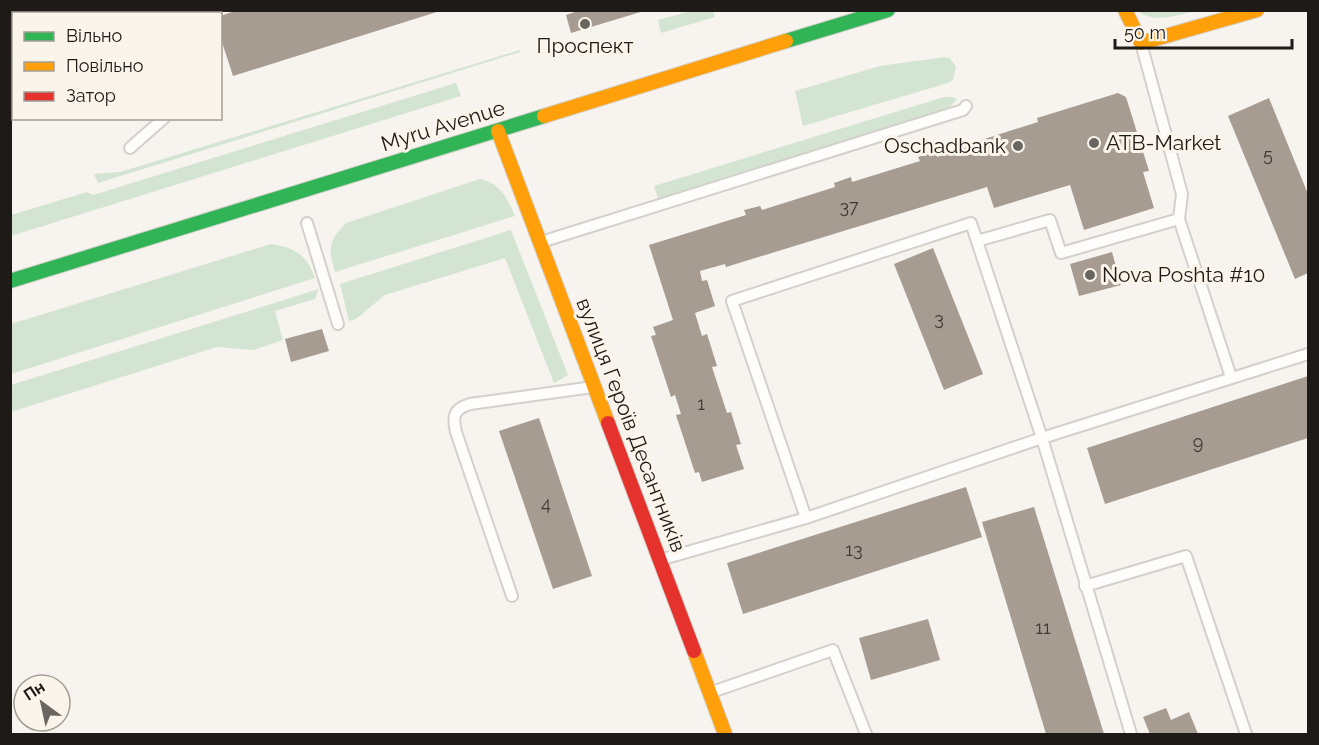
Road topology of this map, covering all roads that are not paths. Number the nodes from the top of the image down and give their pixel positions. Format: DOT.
graph roads {
  1 [pos="888,10"];
  2 [pos="1125,10"];
  3 [pos="1257,10"];
  4 [pos="1141,43"];
  5 [pos="966,106"];
  6 [pos="162,120"];
  7 [pos="498,131"];
  8 [pos="130,148"];
  9 [pos="1179,219"];
  10 [pos="307,223"];
  11 [pos="977,242"];
  12 [pos="538,243"];
  13 [pos="10,281"];
  14 [pos="338,324"];
  15 [pos="1308,354"];
  16 [pos="1231,377"];
  17 [pos="594,387"];
  18 [pos="1042,438"];
  19 [pos="806,518"];
  20 [pos="661,560"];
  21 [pos="1085,586"];
  22 [pos="512,596"];
  23 [pos="708,693"];
  24 [pos="725,735"];
  25 [pos="866,735"];
  26 [pos="1131,735"];
  27 [pos="1246,735"];
  1 -- 7 [label="main road, Myru Avenue"];
  2 -- 4 [label="main road"];
  3 -- 4 [label="main road"];
  4 -- 9 [label="lane"];
  5 -- 12 [label="lane"];
  6 -- 8 [label="lane"];
  7 -- 12 [label="main road, вулиця Героїв Десантників"];
  7 -- 13 [label="main road, Myru Avenue"];
  9 -- 11 [label="lane"];
  9 -- 16 [label="lane"];
  10 -- 14 [label="lane"];
  11 -- 18 [label="lane"];
  11 -- 19 [label="lane"];
  12 -- 17 [label="main road, вулиця Героїв Десантників"];
  15 -- 16 [label="lane"];
  16 -- 18 [label="lane"];
  17 -- 20 [label="main road, вулиця Героїв Десантників"];
  17 -- 22 [label="lane"];
  18 -- 19 [label="lane"];
  18 -- 21 [label="lane"];
  19 -- 20 [label="lane"];
  20 -- 23 [label="main road, вулиця Героїв Десантників"];
  21 -- 26 [label="lane"];
  21 -- 27 [label="lane"];
  23 -- 24 [label="main road, вулиця Героїв Десантників"];
  23 -- 25 [label="lane"];
}
